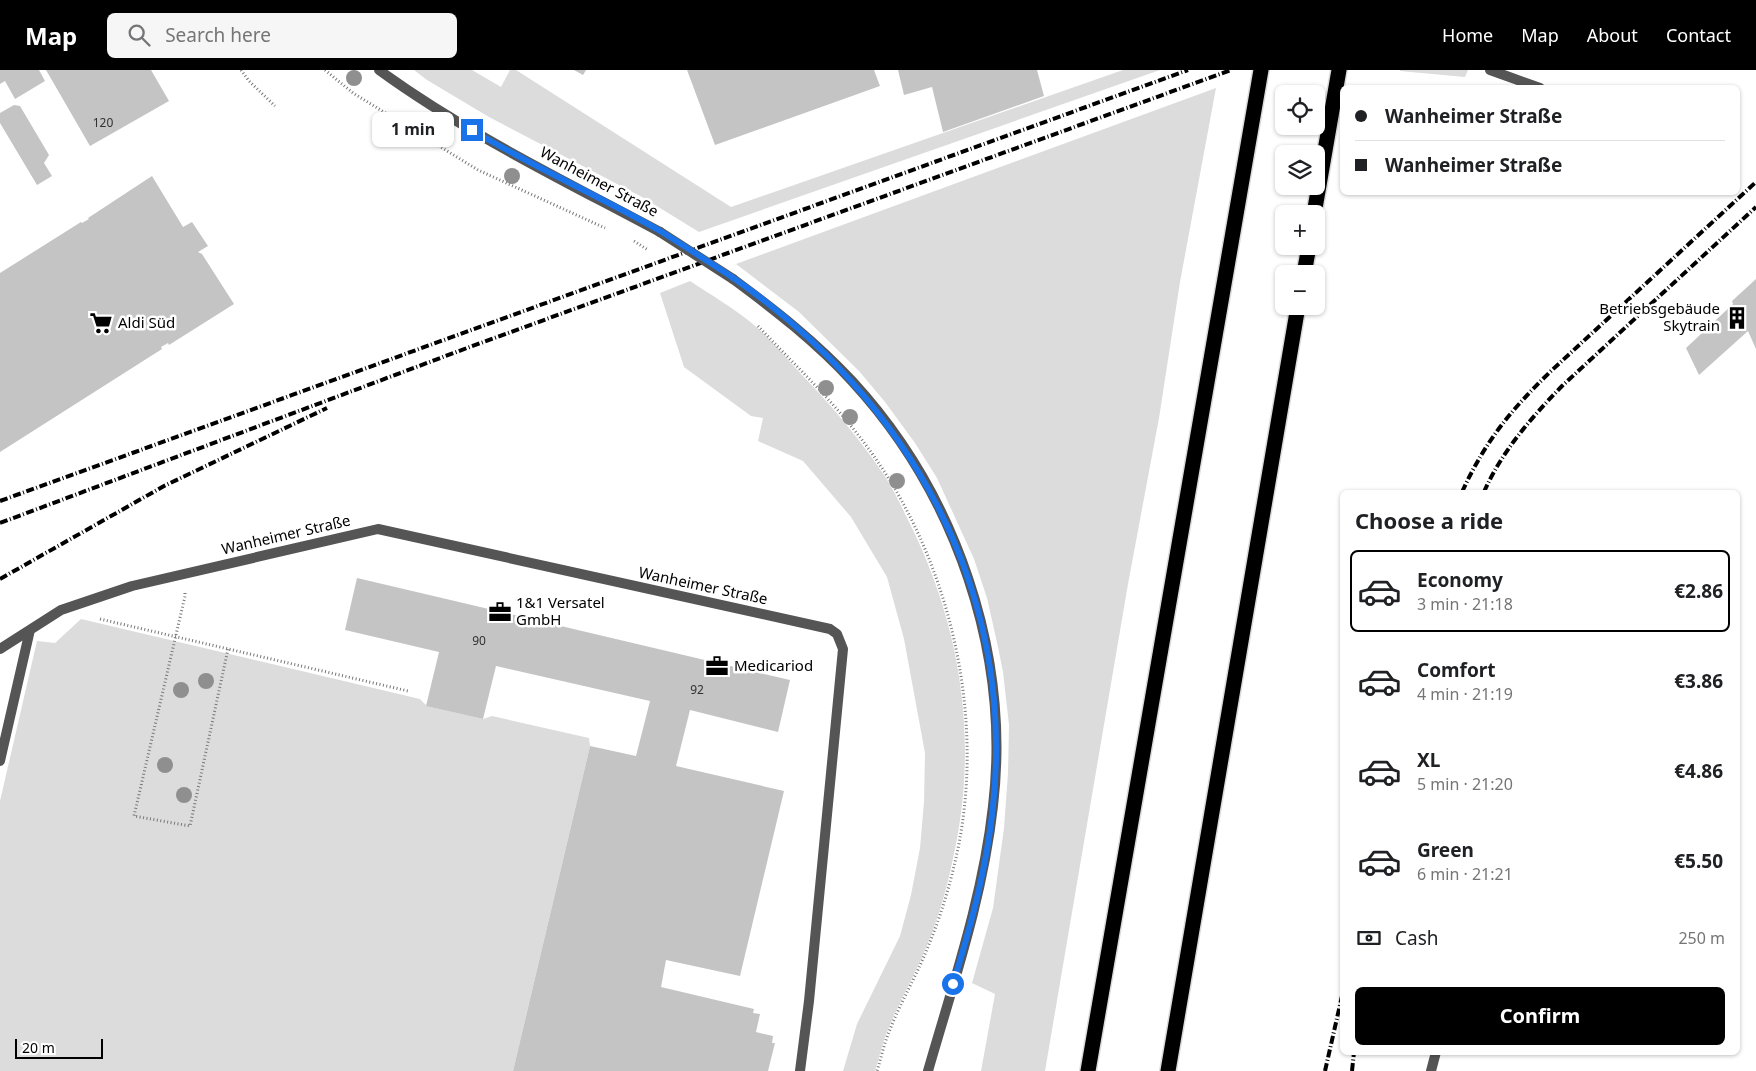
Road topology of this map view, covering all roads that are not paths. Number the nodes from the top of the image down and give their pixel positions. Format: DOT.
graph roads {
  1 [pos="379,70"];
  2 [pos="1261,70"];
  3 [pos="1339,70"];
  4 [pos="1490,70"];
  5 [pos="1532,85"];
  6 [pos="1316,205"];
  7 [pos="1296,315"];
  8 [pos="30,630"];
  9 [pos="0,649"];
  10 [pos="0,761"];
  11 [pos="1435,1055"];
  12 [pos="800,1071"];
  13 [pos="928,1071"];
  14 [pos="1088,1071"];
  15 [pos="1168,1071"];
  16 [pos="1431,1071"];
  1 -- 13 [label="street, Wanheimer Straße, bridge"];
  2 -- 14 [label="highway"];
  3 -- 6 [label="highway"];
  4 -- 5 [label="street"];
  7 -- 15 [label="highway"];
  8 -- 9 [label="street, Wanheimer Straße"];
  8 -- 10 [label="street"];
  8 -- 12 [label="street, Wanheimer Straße"];
  11 -- 16 [label="street"];
}
